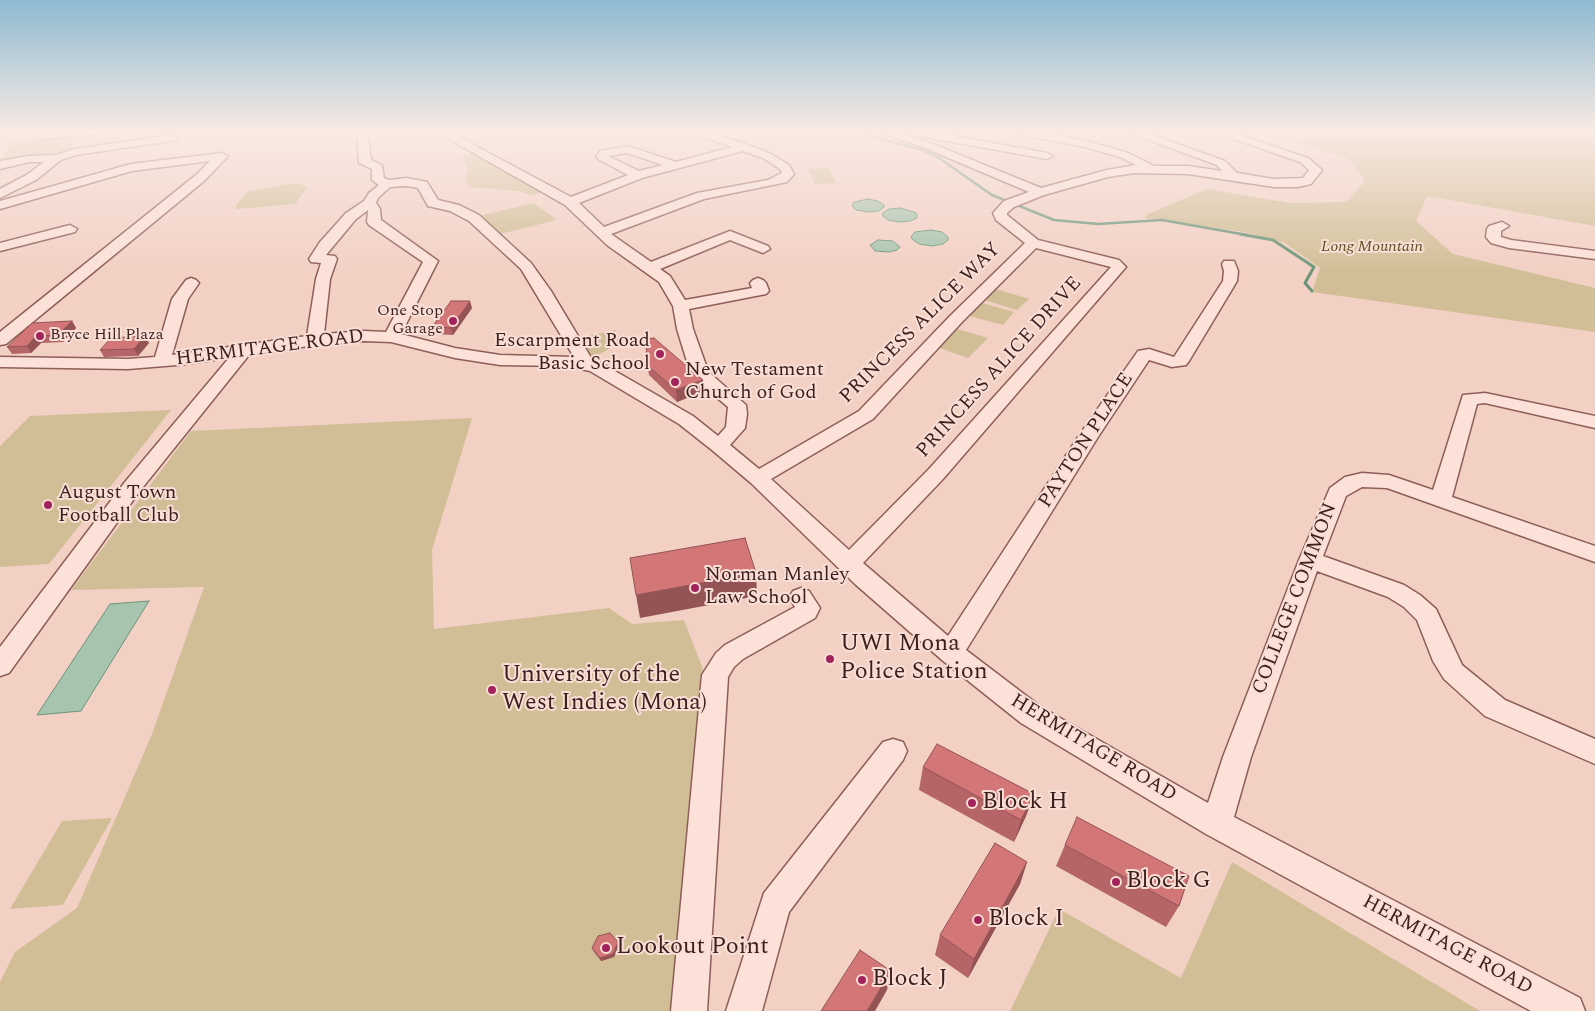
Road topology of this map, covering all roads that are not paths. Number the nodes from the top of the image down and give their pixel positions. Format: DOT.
graph roads {
  1 [pos="30,178"];
  2 [pos="86,178"];
  3 [pos="200,178"];
  4 [pos="378,178"];
  5 [pos="527,178"];
  6 [pos="630,178"];
  7 [pos="784,178"];
  8 [pos="1007,178"];
  9 [pos="1092,178"];
  10 [pos="1246,178"];
  11 [pos="1309,178"];
  12 [pos="387,184"];
  13 [pos="1040,192"];
  14 [pos="0,194"];
  15 [pos="570,202"];
  16 [pos="369,203"];
  17 [pos="0,205"];
  18 [pos="1502,226"];
  19 [pos="70,229"];
  20 [pos="603,232"];
  21 [pos="1033,243"];
  22 [pos="0,247"];
  23 [pos="762,249"];
  24 [pos="1595,255"];
  25 [pos="1228,264"];
  26 [pos="650,268"];
  27 [pos="191,283"];
  28 [pos="758,283"];
  29 [pos="681,306"];
  30 [pos="391,337"];
  31 [pos="0,340"];
  32 [pos="315,340"];
  33 [pos="243,351"];
  34 [pos="162,361"];
  35 [pos="0,362"];
  36 [pos="586,364"];
  37 [pos="1595,422"];
  38 [pos="719,446"];
  39 [pos="758,478"];
  40 [pos="1441,499"];
  41 [pos="1595,554"];
  42 [pos="1310,560"];
  43 [pos="849,563"];
  44 [pos="801,597"];
  45 [pos="950,653"];
  46 [pos="0,666"];
  47 [pos="893,750"];
  48 [pos="1595,752"];
  49 [pos="1217,824"];
  50 [pos="689,1011"];
  51 [pos="744,1011"];
  52 [pos="1567,1011"];
  1 -- 14 [label="street"];
  2 -- 17 [label="street"];
  3 -- 31 [label="street"];
  4 -- 12 [label="street"];
  5 -- 15 [label="street"];
  6 -- 15 [label="street"];
  7 -- 20 [label="street"];
  8 -- 13 [label="street"];
  9 -- 13 [label="street"];
  10 -- 11 [label="street"];
  12 -- 16 [label="street"];
  12 -- 36 [label="street"];
  13 -- 21 [label="street"];
  15 -- 20 [label="street"];
  16 -- 30 [label="street"];
  16 -- 32 [label="street"];
  18 -- 24 [label="street"];
  19 -- 22 [label="street"];
  20 -- 26 [label="street"];
  21 -- 39 [label="street, PRINCESS ALICE WAY"];
  21 -- 43 [label="street, PRINCESS ALICE DRIVE"];
  23 -- 26 [label="street"];
  25 -- 45 [label="street, PAYTON PLACE"];
  26 -- 29 [label="street"];
  27 -- 34 [label="street"];
  28 -- 29 [label="street"];
  29 -- 38 [label="street"];
  30 -- 32 [label="street, HERMITAGE ROAD"];
  30 -- 36 [label="street, HERMITAGE ROAD"];
  32 -- 33 [label="street, HERMITAGE ROAD"];
  33 -- 34 [label="street, HERMITAGE ROAD"];
  33 -- 46 [label="street"];
  34 -- 35 [label="street, HERMITAGE ROAD"];
  36 -- 38 [label="street, HERMITAGE ROAD"];
  37 -- 40 [label="street"];
  38 -- 39 [label="street, HERMITAGE ROAD"];
  39 -- 43 [label="street, HERMITAGE ROAD"];
  40 -- 41 [label="street, COLLEGE COMMON"];
  40 -- 42 [label="street, COLLEGE COMMON"];
  42 -- 48 [label="street"];
  42 -- 49 [label="street, COLLEGE COMMON"];
  43 -- 45 [label="street, HERMITAGE ROAD"];
  44 -- 50 [label="street"];
  45 -- 49 [label="street, HERMITAGE ROAD"];
  47 -- 51 [label="street"];
  49 -- 52 [label="street, HERMITAGE ROAD"];
}
